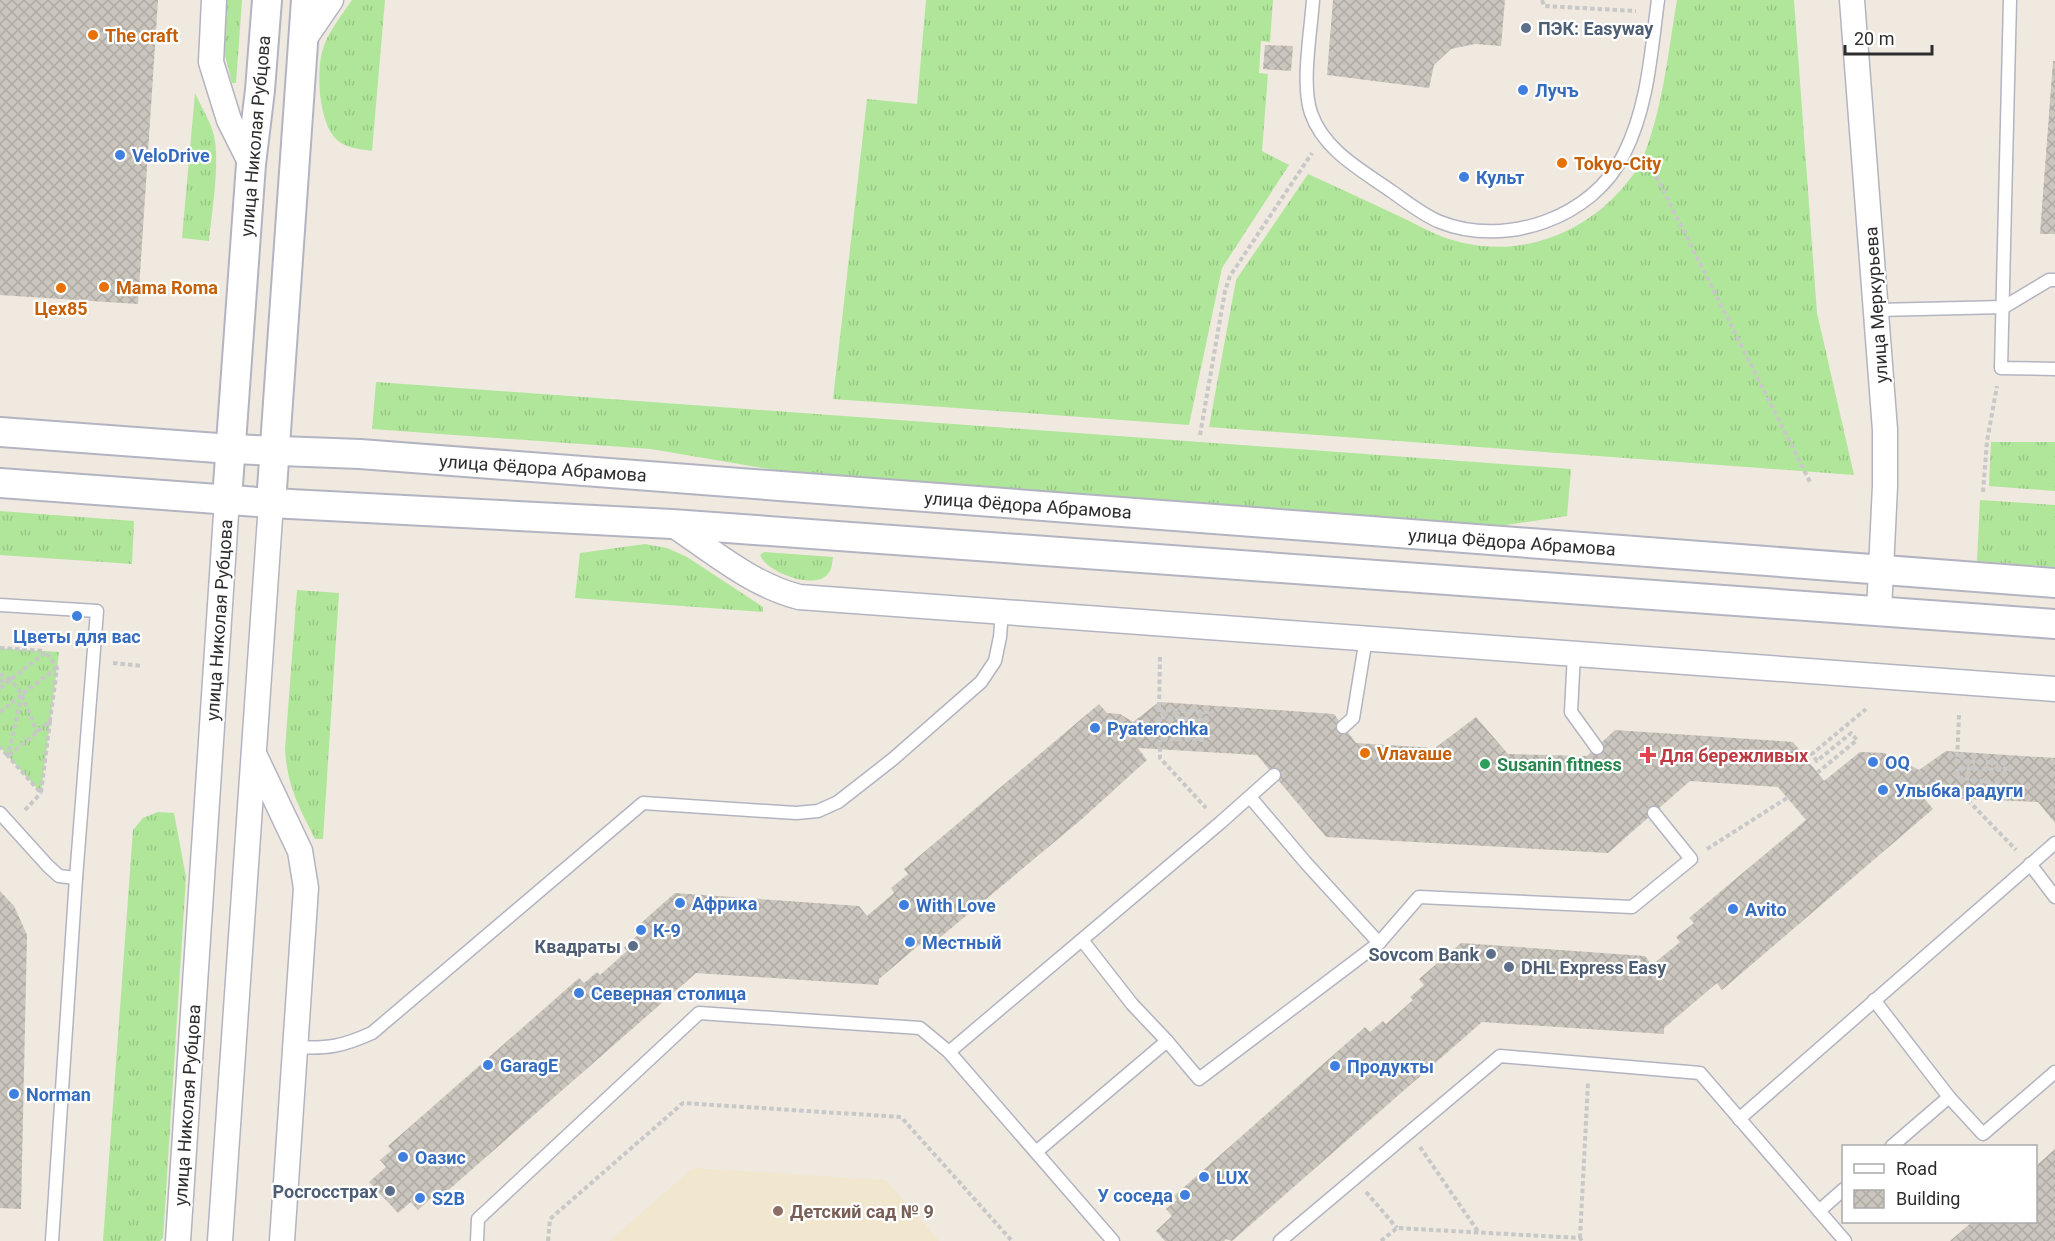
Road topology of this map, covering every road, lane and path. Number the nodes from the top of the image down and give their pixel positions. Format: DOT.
graph roads {
  1 [pos="214,0"];
  2 [pos="267,0"];
  3 [pos="306,0"];
  4 [pos="331,0"];
  5 [pos="1313,0"];
  6 [pos="1542,0"];
  7 [pos="1852,0"];
  8 [pos="2010,0"];
  9 [pos="1658,6"];
  10 [pos="303,41"];
  11 [pos="1634,131"];
  12 [pos="1322,137"];
  13 [pos="251,164"];
  14 [pos="2055,280"];
  15 [pos="2004,307"];
  16 [pos="1877,310"];
  17 [pos="2001,368"];
  18 [pos="2055,369"];
  19 [pos="0,432"];
  20 [pos="1200,435"];
  21 [pos="231,449"];
  22 [pos="275,451"];
  23 [pos="1810,482"];
  24 [pos="0,483"];
  25 [pos="1983,492"];
  26 [pos="227,499"];
  27 [pos="271,503"];
  28 [pos="672,524"];
  29 [pos="1882,570"];
  30 [pos="2055,583"];
  31 [pos="0,605"];
  32 [pos="1880,610"];
  33 [pos="1002,612"];
  34 [pos="2055,624"];
  35 [pos="1366,638"];
  36 [pos="0,648"];
  37 [pos="45,651"];
  38 [pos="1574,654"];
  39 [pos="1160,657"];
  40 [pos="93,662"];
  41 [pos="142,666"];
  42 [pos="57,668"];
  43 [pos="0,674"];
  44 [pos="11,680"];
  45 [pos="0,681"];
  46 [pos="0,688"];
  47 [pos="2055,690"];
  48 [pos="22,694"];
  49 [pos="1866,709"];
  50 [pos="0,712"];
  51 [pos="1959,715"];
  52 [pos="50,721"];
  53 [pos="1343,727"];
  54 [pos="37,732"];
  55 [pos="0,747"];
  56 [pos="1597,748"];
  57 [pos="253,753"];
  58 [pos="8,756"];
  59 [pos="1817,773"];
  60 [pos="1274,775"];
  61 [pos="1250,797"];
  62 [pos="1787,798"];
  63 [pos="0,813"];
  64 [pos="1654,813"];
  65 [pos="1221,823"];
  66 [pos="2055,843"];
  67 [pos="1691,859"];
  68 [pos="2030,864"];
  69 [pos="76,878"];
  70 [pos="2055,897"];
  71 [pos="1082,940"];
  72 [pos="1379,943"];
  73 [pos="1874,1000"];
  74 [pos="1167,1041"];
  75 [pos="296,1047"];
  76 [pos="949,1052"];
  77 [pos="1590,1063"];
  78 [pos="2055,1072"];
  79 [pos="1949,1097"];
  80 [pos="1739,1119"];
  81 [pos="1410,1132"];
  82 [pos="1893,1145"];
  83 [pos="1036,1152"];
  84 [pos="1354,1179"];
  85 [pos="1842,1191"];
  86 [pos="1819,1211"];
  87 [pos="1397,1228"];
  88 [pos="1479,1233"];
  89 [pos="1581,1240"];
  90 [pos="52,1241"];
  91 [pos="178,1241"];
  92 [pos="220,1241"];
  93 [pos="282,1241"];
  94 [pos="477,1241"];
  95 [pos="548,1241"];
  96 [pos="1012,1241"];
  97 [pos="1113,1241"];
  98 [pos="1280,1241"];
  99 [pos="1382,1241"];
  100 [pos="1845,1241"];
  1 -- 13 [label="street"];
  2 -- 13 [label="street, улица Николая Рубцова"];
  3 -- 10 [label="street"];
  4 -- 10 [label="street"];
  5 -- 12 [label="lane"];
  6 -- 9 [label="path"];
  7 -- 16 [label="street, улица Меркурьева"];
  8 -- 15 [label="lane"];
  9 -- 11 [label="lane"];
  10 -- 22 [label="street"];
  11 -- 12 [label="lane"];
  11 -- 23 [label="path"];
  12 -- 20 [label="path"];
  13 -- 21 [label="street, улица Николая Рубцова"];
  14 -- 15 [label="lane"];
  15 -- 16 [label="lane"];
  15 -- 17 [label="lane"];
  16 -- 29 [label="street, улица Меркурьева"];
  17 -- 18 [label="lane"];
  17 -- 25 [label="path"];
  19 -- 21 [label="street, улица Фёдора Абрамова"];
  21 -- 22 [label="street, улица Фёдора Абрамова"];
  21 -- 26 [label="street, улица Николая Рубцова"];
  22 -- 27 [label="street"];
  22 -- 29 [label="street, улица Фёдора Абрамова"];
  24 -- 26 [label="street"];
  26 -- 27 [label="street"];
  26 -- 91 [label="street, улица Николая Рубцова"];
  27 -- 28 [label="street"];
  27 -- 57 [label="street"];
  28 -- 32 [label="street"];
  28 -- 33 [label="street"];
  29 -- 30 [label="street, улица Фёдора Абрамова"];
  29 -- 32 [label="street, улица Меркурьева"];
  31 -- 40 [label="lane"];
  32 -- 34 [label="street"];
  33 -- 35 [label="street"];
  33 -- 75 [label="lane"];
  35 -- 38 [label="street"];
  35 -- 53 [label="lane"];
  36 -- 37 [label="path"];
  37 -- 42 [label="path"];
  37 -- 44 [label="path"];
  38 -- 47 [label="street"];
  38 -- 56 [label="lane"];
  39 -- 65 [label="path"];
  40 -- 41 [label="path"];
  40 -- 69 [label="lane"];
  42 -- 48 [label="path"];
  42 -- 52 [label="path"];
  43 -- 44 [label="path"];
  44 -- 45 [label="path"];
  44 -- 46 [label="path"];
  44 -- 48 [label="path"];
  48 -- 50 [label="path"];
  48 -- 54 [label="path"];
  48 -- 58 [label="path"];
  49 -- 59 [label="path"];
  51 -- 68 [label="path"];
  52 -- 54 [label="path"];
  52 -- 58 [label="path"];
  54 -- 58 [label="path"];
  55 -- 58 [label="path"];
  57 -- 75 [label="street"];
  57 -- 92 [label="street"];
  60 -- 61 [label="lane"];
  61 -- 65 [label="lane"];
  61 -- 72 [label="lane"];
  62 -- 67 [label="path"];
  63 -- 69 [label="lane"];
  64 -- 67 [label="lane"];
  65 -- 71 [label="lane"];
  66 -- 68 [label="lane"];
  67 -- 72 [label="lane"];
  68 -- 70 [label="lane"];
  68 -- 73 [label="lane"];
  69 -- 90 [label="lane"];
  71 -- 74 [label="lane"];
  71 -- 76 [label="lane"];
  72 -- 74 [label="lane"];
  73 -- 79 [label="lane"];
  73 -- 80 [label="lane"];
  74 -- 83 [label="lane"];
  75 -- 93 [label="street"];
  76 -- 83 [label="lane"];
  76 -- 94 [label="lane"];
  77 -- 80 [label="lane"];
  77 -- 81 [label="lane"];
  77 -- 89 [label="path"];
  78 -- 79 [label="lane"];
  79 -- 82 [label="lane"];
  80 -- 86 [label="lane"];
  81 -- 84 [label="lane"];
  81 -- 88 [label="path"];
  83 -- 97 [label="lane"];
  84 -- 87 [label="path"];
  84 -- 98 [label="lane"];
  85 -- 86 [label="lane"];
  86 -- 100 [label="lane"];
  87 -- 88 [label="path"];
  87 -- 99 [label="path"];
  88 -- 89 [label="path"];
  95 -- 96 [label="path"];
}
